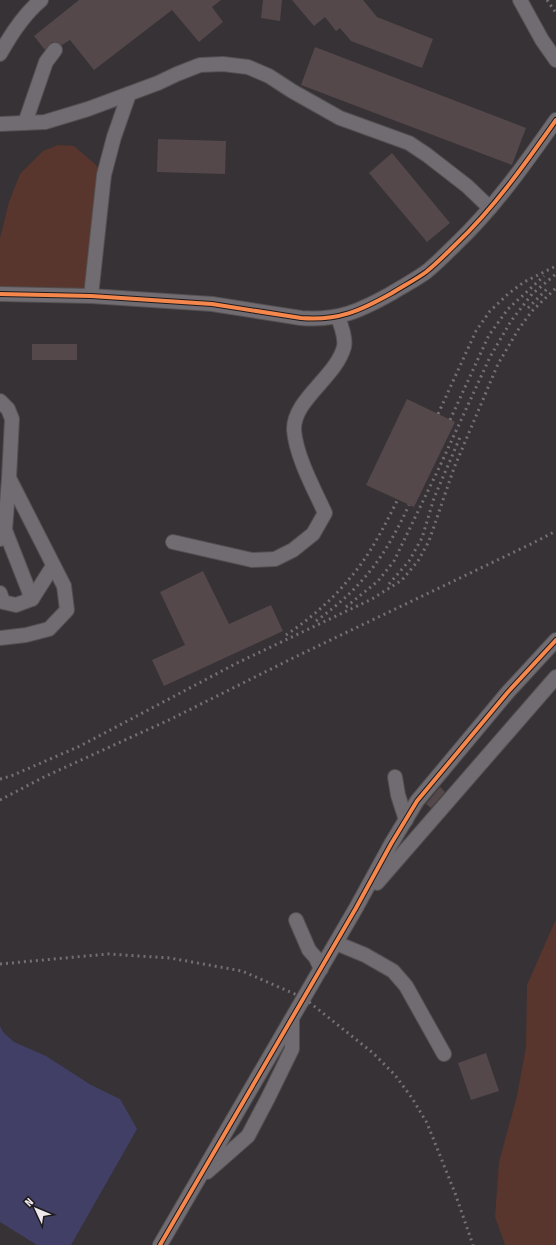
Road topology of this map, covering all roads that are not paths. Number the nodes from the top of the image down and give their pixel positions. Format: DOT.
graph roads {
  1 [pos="41,0"];
  2 [pos="520,0"];
  3 [pos="55,50"];
  4 [pos="0,54"];
  5 [pos="556,60"];
  6 [pos="129,94"];
  7 [pos="556,120"];
  8 [pos="25,123"];
  9 [pos="0,124"];
  10 [pos="490,208"];
  11 [pos="0,294"];
  12 [pos="91,296"];
  13 [pos="338,317"];
  14 [pos="0,401"];
  15 [pos="9,478"];
  16 [pos="2,535"];
  17 [pos="173,542"];
  18 [pos="53,566"];
  19 [pos="0,593"];
  20 [pos="32,599"];
  21 [pos="0,638"];
  22 [pos="556,640"];
  23 [pos="556,677"];
  24 [pos="395,777"];
  25 [pos="406,820"];
  26 [pos="356,908"];
  27 [pos="296,920"];
  28 [pos="336,943"];
  29 [pos="320,969"];
  30 [pos="292,1018"];
  31 [pos="444,1054"];
  32 [pos="198,1180"];
  33 [pos="160,1245"];
  1 -- 4 [label="street"];
  2 -- 5 [label="street"];
  3 -- 8 [label="street"];
  6 -- 8 [label="street"];
  6 -- 10 [label="street"];
  6 -- 12 [label="street"];
  7 -- 10 [label="street"];
  8 -- 9 [label="street"];
  10 -- 13 [label="street"];
  11 -- 12 [label="street"];
  12 -- 13 [label="street"];
  13 -- 17 [label="street"];
  14 -- 15 [label="street"];
  15 -- 16 [label="street"];
  15 -- 18 [label="street"];
  16 -- 20 [label="street"];
  18 -- 20 [label="street"];
  18 -- 21 [label="street"];
  19 -- 20 [label="street"];
  22 -- 25 [label="street"];
  23 -- 26 [label="street"];
  24 -- 25 [label="street"];
  25 -- 26 [label="street"];
  26 -- 28 [label="street"];
  27 -- 29 [label="street"];
  28 -- 29 [label="street"];
  28 -- 31 [label="street"];
  29 -- 30 [label="street"];
  30 -- 32 [label="street"];
  30 -- 32 [label="street"];
  32 -- 33 [label="street"];
}
